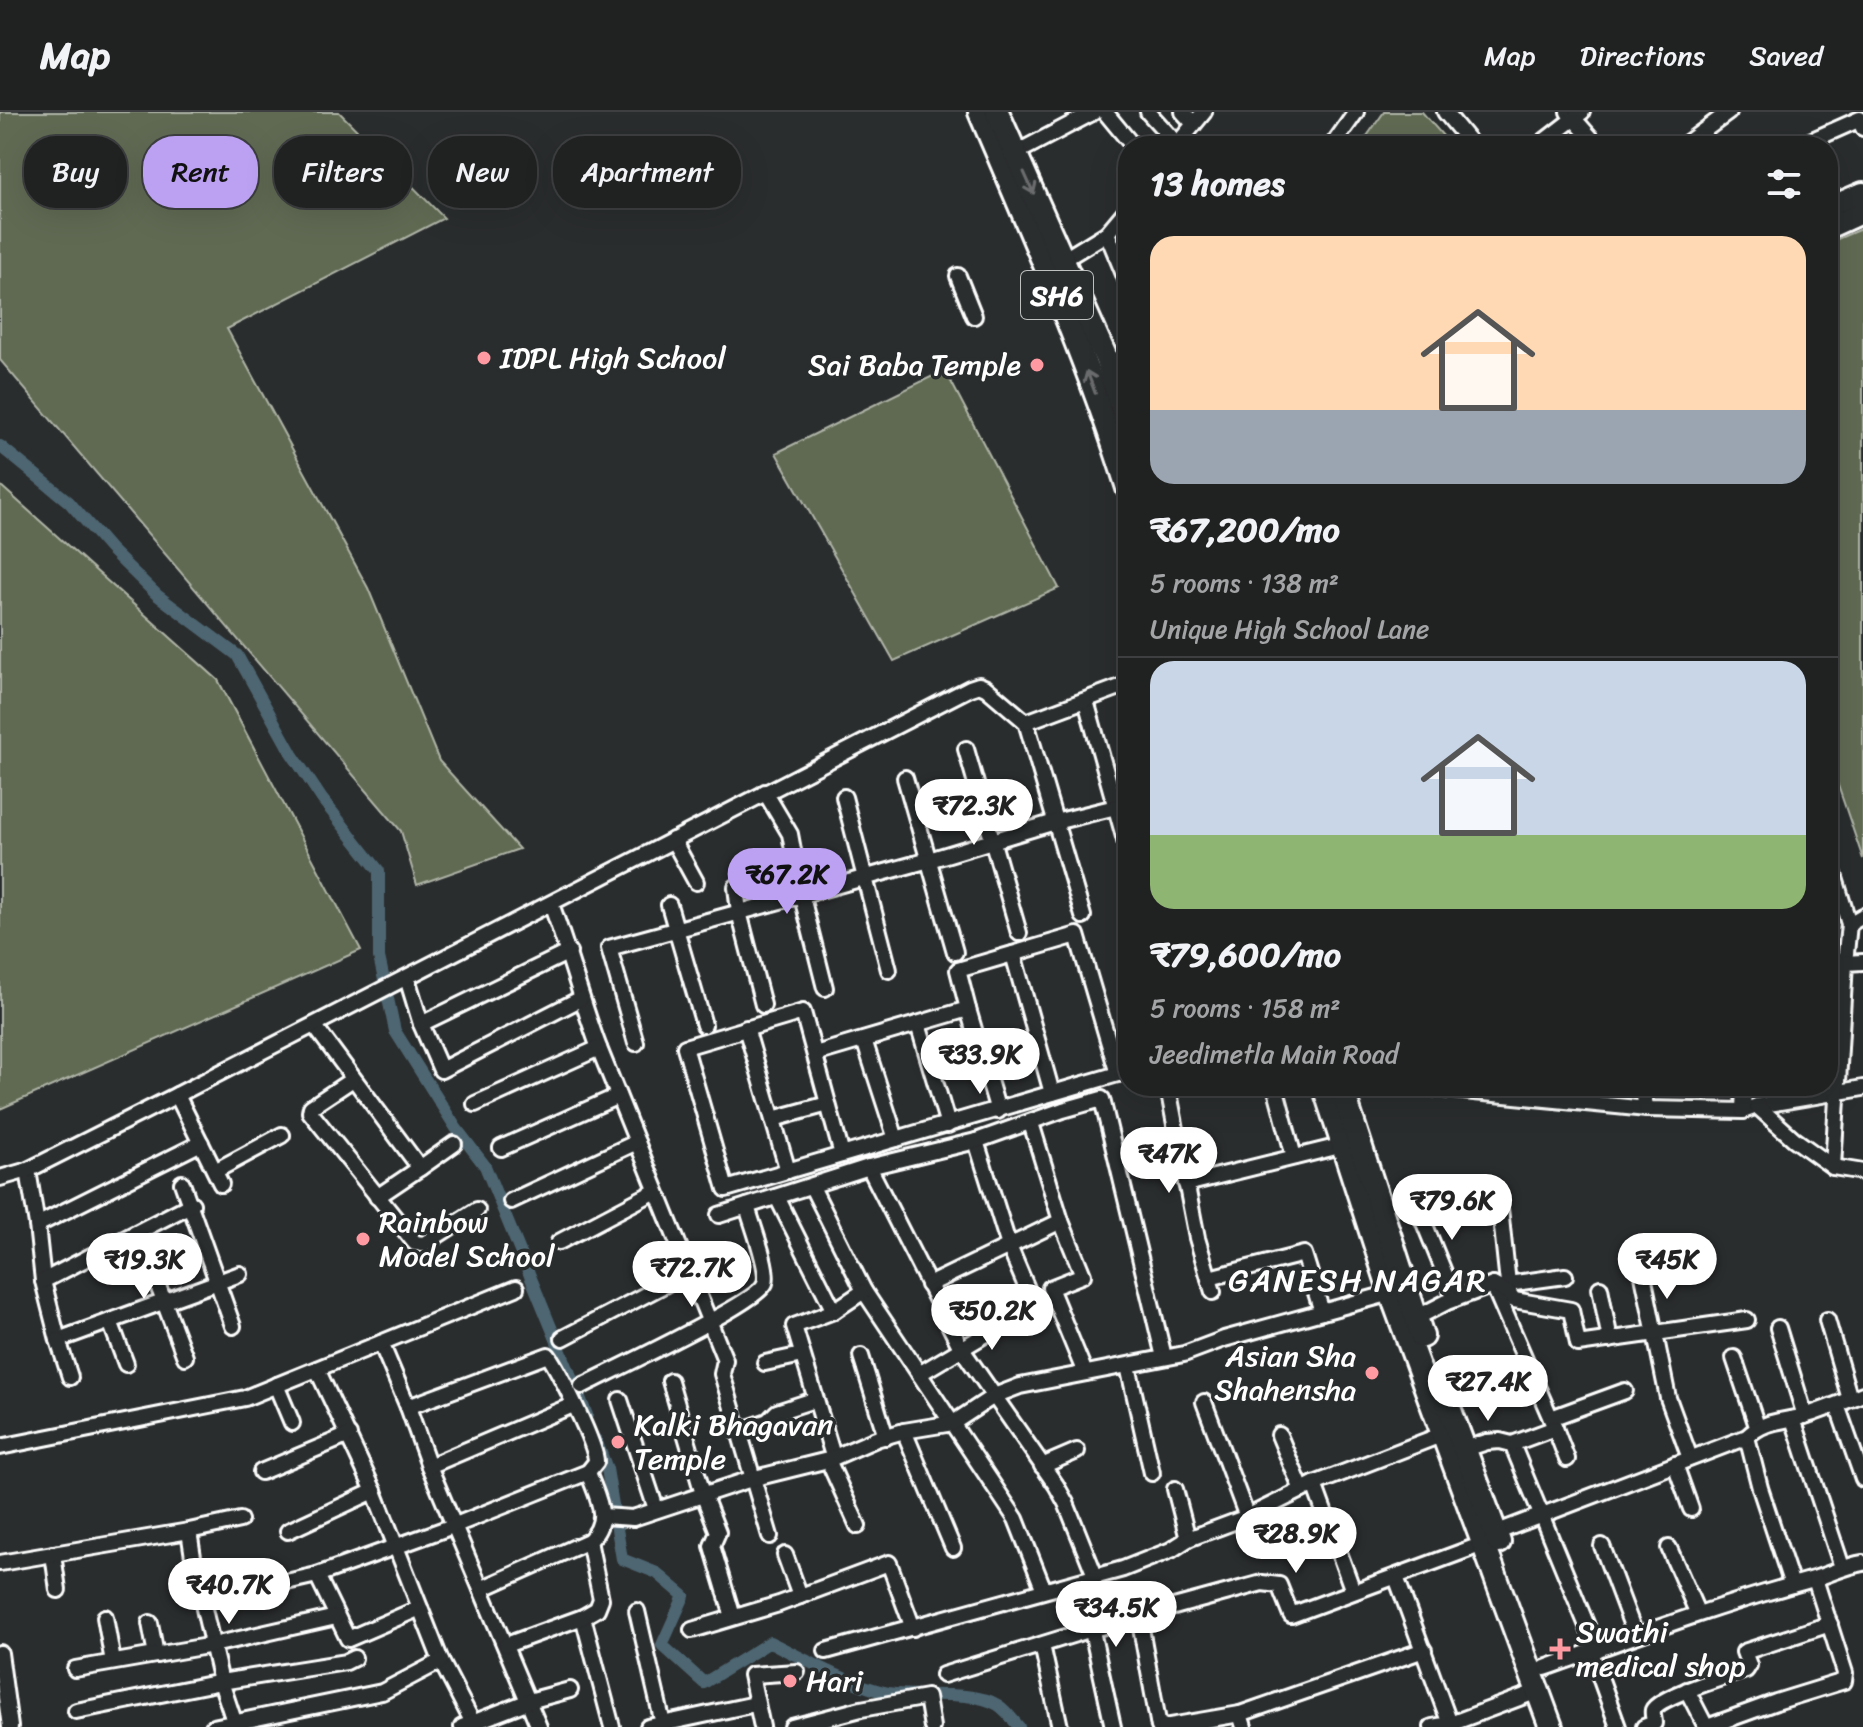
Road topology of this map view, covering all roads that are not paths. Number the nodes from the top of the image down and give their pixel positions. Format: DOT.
graph roads {
  1 [pos="980,112"];
  2 [pos="997,112"];
  3 [pos="1094,112"];
  4 [pos="1105,112"];
  5 [pos="1148,112"];
  6 [pos="1183,112"];
  7 [pos="1356,112"];
  8 [pos="1445,112"];
  9 [pos="1729,112"];
  10 [pos="1574,114"];
  11 [pos="1199,118"];
  12 [pos="1863,128"];
  13 [pos="1125,136"];
  14 [pos="1168,136"];
  15 [pos="1184,136"];
  16 [pos="1339,136"];
  17 [pos="1465,136"];
  18 [pos="1549,136"];
  19 [pos="1590,136"];
  20 [pos="1697,136"];
  21 [pos="1822,136"];
  22 [pos="1016,153"];
  23 [pos="1863,193"];
  24 [pos="1838,204"];
  25 [pos="1863,212"];
  26 [pos="1118,220"];
  27 [pos="1838,223"];
  28 [pos="1107,233"];
  29 [pos="1063,260"];
  30 [pos="1118,260"];
  31 [pos="958,276"];
  32 [pos="974,316"];
  33 [pos="1106,358"];
  34 [pos="1118,377"];
  35 [pos="1118,396"];
  36 [pos="1118,458"];
  37 [pos="1118,688"];
  38 [pos="1086,701"];
  39 [pos="1026,722"];
  40 [pos="966,749"];
  41 [pos="905,778"];
  42 [pos="765,792"];
  43 [pos="1118,794"];
  44 [pos="844,797"];
  45 [pos="1118,807"];
  46 [pos="1055,822"];
  47 [pos="673,840"];
  48 [pos="992,841"];
  49 [pos="929,860"];
  50 [pos="866,876"];
  51 [pos="696,882"];
  52 [pos="736,887"];
  53 [pos="1838,888"];
  54 [pos="801,893"];
  55 [pos="551,904"];
  56 [pos="669,905"];
  57 [pos="739,912"];
  58 [pos="1083,916"];
  59 [pos="1863,916"];
  60 [pos="1849,924"];
  61 [pos="674,929"];
  62 [pos="1019,933"];
  63 [pos="569,952"];
  64 [pos="955,952"];
  65 [pos="1013,954"];
  66 [pos="1863,962"];
  67 [pos="1845,963"];
  68 [pos="889,970"];
  69 [pos="407,978"];
  70 [pos="825,988"];
  71 [pos="580,999"];
  72 [pos="763,1005"];
  73 [pos="968,1009"];
  74 [pos="421,1024"];
  75 [pos="918,1024"];
  76 [pos="314,1025"];
  77 [pos="704,1025"];
  78 [pos="746,1028"];
  79 [pos="864,1040"];
  80 [pos="636,1043"];
  81 [pos="1038,1044"];
  82 [pos="599,1048"];
  83 [pos="815,1054"];
  84 [pos="1118,1058"];
  85 [pos="984,1060"];
  86 [pos="1838,1063"];
  87 [pos="1118,1074"];
  88 [pos="353,1079"];
  89 [pos="1863,1088"];
  90 [pos="1838,1092"];
  91 [pos="1052,1093"];
  92 [pos="177,1095"];
  93 [pos="618,1096"];
  94 [pos="1170,1096"];
  95 [pos="1278,1096"];
  96 [pos="1327,1096"];
  97 [pos="1344,1096"];
  98 [pos="1538,1096"];
  99 [pos="1644,1096"];
  100 [pos="1747,1096"];
  101 [pos="1816,1096"];
  102 [pos="1836,1096"];
  103 [pos="475,1104"];
  104 [pos="828,1104"];
  105 [pos="1647,1109"];
  106 [pos="1750,1109"];
  107 [pos="998,1111"];
  108 [pos="773,1119"];
  109 [pos="1031,1123"];
  110 [pos="948,1125"];
  111 [pos="282,1135"];
  112 [pos="896,1139"];
  113 [pos="976,1141"];
  114 [pos="637,1142"];
  115 [pos="201,1143"];
  116 [pos="454,1144"];
  117 [pos="1344,1145"];
  118 [pos="501,1148"];
  119 [pos="842,1155"];
  120 [pos="1294,1157"];
  121 [pos="869,1167"];
  122 [pos="1833,1167"];
  123 [pos="420,1168"];
  124 [pos="28,1170"];
  125 [pos="788,1171"];
  126 [pos="1863,1172"];
  127 [pos="0,1178"];
  128 [pos="182,1183"];
  129 [pos="1186,1184"];
  130 [pos="812,1187"];
  131 [pos="656,1191"];
  132 [pos="377,1197"];
  133 [pos="777,1197"];
  134 [pos="1414,1198"];
  135 [pos="1499,1199"];
  136 [pos="511,1201"];
  137 [pos="192,1204"];
  138 [pos="747,1206"];
  139 [pos="477,1210"];
  140 [pos="719,1215"];
  141 [pos="1061,1221"];
  142 [pos="37,1225"];
  143 [pos="138,1233"];
  144 [pos="559,1242"];
  145 [pos="1009,1246"];
  146 [pos="691,1271"];
  147 [pos="240,1274"];
  148 [pos="1643,1275"];
  149 [pos="1565,1276"];
  150 [pos="43,1281"];
  151 [pos="218,1282"];
  152 [pos="928,1285"];
  153 [pos="1504,1287"];
  154 [pos="516,1288"];
  155 [pos="1600,1288"];
  156 [pos="864,1291"];
  157 [pos="1028,1291"];
  158 [pos="1391,1293"];
  159 [pos="1455,1299"];
  160 [pos="164,1302"];
  161 [pos="834,1311"];
  162 [pos="1322,1312"];
  163 [pos="1416,1318"];
  164 [pos="1747,1320"];
  165 [pos="1827,1320"];
  166 [pos="110,1321"];
  167 [pos="711,1321"];
  168 [pos="1005,1323"];
  169 [pos="233,1326"];
  170 [pos="1778,1328"];
  171 [pos="1653,1334"];
  172 [pos="563,1338"];
  173 [pos="58,1340"];
  174 [pos="1610,1340"];
  175 [pos="381,1343"];
  176 [pos="961,1348"];
  177 [pos="802,1355"];
  178 [pos="861,1356"];
  179 [pos="185,1357"];
  180 [pos="1164,1357"];
  181 [pos="1734,1358"];
  182 [pos="765,1363"];
  183 [pos="126,1364"];
  184 [pos="1128,1366"];
  185 [pos="317,1369"];
  186 [pos="1085,1373"];
  187 [pos="919,1374"];
  188 [pos="70,1377"];
  189 [pos="670,1381"];
  190 [pos="276,1385"];
  191 [pos="582,1386"];
  192 [pos="1625,1391"];
  193 [pos="994,1396"];
  194 [pos="1850,1399"];
  195 [pos="620,1400"];
  196 [pos="814,1400"];
  197 [pos="1204,1402"];
  198 [pos="573,1405"];
  199 [pos="408,1407"];
  200 [pos="1799,1417"];
  201 [pos="292,1423"];
  202 [pos="953,1423"];
  203 [pos="1553,1423"];
  204 [pos="904,1431"];
  205 [pos="737,1432"];
  206 [pos="1752,1432"];
  207 [pos="349,1435"];
  208 [pos="1279,1435"];
  209 [pos="1441,1435"];
  210 [pos="886,1437"];
  211 [pos="1512,1444"];
  212 [pos="0,1447"];
  213 [pos="1465,1449"];
  214 [pos="1077,1451"];
  215 [pos="831,1458"];
  216 [pos="1690,1458"];
  217 [pos="1567,1459"];
  218 [pos="1675,1464"];
  219 [pos="429,1466"];
  220 [pos="1042,1466"];
  221 [pos="261,1472"];
  222 [pos="588,1472"];
  223 [pos="1152,1473"];
  224 [pos="751,1479"];
  225 [pos="1863,1479"];
  226 [pos="1308,1487"];
  227 [pos="1175,1489"];
  228 [pos="374,1491"];
  229 [pos="703,1494"];
  230 [pos="656,1509"];
  231 [pos="1691,1509"];
  232 [pos="1542,1514"];
  233 [pos="603,1516"];
  234 [pos="1247,1517"];
  235 [pos="240,1520"];
  236 [pos="453,1526"];
  237 [pos="858,1526"];
  238 [pos="189,1531"];
  239 [pos="288,1531"];
  240 [pos="770,1536"];
  241 [pos="1489,1538"];
  242 [pos="1188,1539"];
  243 [pos="589,1541"];
  244 [pos="1602,1546"];
  245 [pos="396,1548"];
  246 [pos="953,1548"];
  247 [pos="1669,1548"];
  248 [pos="53,1554"];
  249 [pos="785,1555"];
  250 [pos="0,1563"];
  251 [pos="1863,1563"];
  252 [pos="1842,1567"];
  253 [pos="317,1575"];
  254 [pos="1396,1577"];
  255 [pos="1096,1578"];
  256 [pos="1815,1579"];
  257 [pos="1078,1582"];
  258 [pos="1792,1585"];
  259 [pos="481,1589"];
  260 [pos="58,1590"];
  261 [pos="1044,1590"];
  262 [pos="1353,1591"];
  263 [pos="800,1596"];
  264 [pos="203,1601"];
  265 [pos="420,1608"];
  266 [pos="637,1611"];
  267 [pos="1697,1612"];
  268 [pos="105,1617"];
  269 [pos="336,1617"];
  270 [pos="583,1617"];
  271 [pos="733,1617"];
  272 [pos="1139,1617"];
  273 [pos="150,1623"];
  274 [pos="1830,1624"];
  275 [pos="913,1628"];
  276 [pos="692,1630"];
  277 [pos="1092,1631"];
  278 [pos="1635,1634"];
  279 [pos="213,1645"];
  280 [pos="506,1645"];
  281 [pos="1042,1645"];
  282 [pos="1424,1650"];
  283 [pos="826,1651"];
  284 [pos="1594,1651"];
  285 [pos="0,1653"];
  286 [pos="156,1655"];
  287 [pos="354,1658"];
  288 [pos="441,1661"];
  289 [pos="113,1662"];
  290 [pos="1545,1668"];
  291 [pos="75,1669"];
  292 [pos="797,1672"];
  293 [pos="943,1675"];
  294 [pos="221,1682"];
  295 [pos="3,1689"];
  296 [pos="570,1690"];
  297 [pos="1687,1690"];
  298 [pos="1538,1691"];
  299 [pos="529,1701"];
  300 [pos="755,1704"];
  301 [pos="76,1711"];
  302 [pos="1242,1721"];
  303 [pos="467,1724"];
  304 [pos="1450,1724"];
  305 [pos="235,1725"];
  306 [pos="655,1726"];
  307 [pos="1651,1726"];
  308 [pos="10,1727"];
  309 [pos="213,1727"];
  310 [pos="539,1727"];
  311 [pos="612,1727"];
  312 [pos="762,1727"];
  313 [pos="792,1727"];
  314 [pos="932,1727"];
  315 [pos="1060,1727"];
  316 [pos="1113,1727"];
  317 [pos="1161,1727"];
  318 [pos="1432,1727"];
  319 [pos="1551,1727"];
  320 [pos="1566,1727"];
  321 [pos="1618,1727"];
  322 [pos="1706,1727"];
  36 -- 1 [label="main road, SH6, one-way"];
  2 -- 22 [label="main road, SH6"];
  3 -- 22 [label="street"];
  4 -- 13 [label="street"];
  5 -- 14 [label="street"];
  6 -- 11 [label="street"];
  7 -- 16 [label="street"];
  8 -- 17 [label="street"];
  9 -- 20 [label="street"];
  10 -- 18 [label="street"];
  10 -- 19 [label="street"];
  11 -- 15 [label="street"];
  12 -- 21 [label="street"];
  22 -- 29 [label="main road, SH6, one-way"];
  23 -- 24 [label="street"];
  25 -- 27 [label="street"];
  26 -- 28 [label="street"];
  28 -- 29 [label="street"];
  28 -- 30 [label="street"];
  29 -- 33 [label="main road, SH6"];
  31 -- 32 [label="street"];
  33 -- 34 [label="main road"];
  33 -- 35 [label="main road, SH6"];
  37 -- 38 [label="street"];
  38 -- 39 [label="street"];
  38 -- 43 [label="street"];
  39 -- 42 [label="street"];
  39 -- 46 [label="street"];
  40 -- 48 [label="street"];
  41 -- 49 [label="street"];
  42 -- 47 [label="street"];
  42 -- 54 [label="street"];
  44 -- 50 [label="street"];
  45 -- 46 [label="street"];
  46 -- 48 [label="street"];
  46 -- 58 [label="street"];
  47 -- 51 [label="street"];
  47 -- 55 [label="street"];
  48 -- 49 [label="street"];
  48 -- 62 [label="street"];
  49 -- 50 [label="street"];
  49 -- 64 [label="street"];
  50 -- 54 [label="street"];
  50 -- 68 [label="street"];
  52 -- 57 [label="street"];
  53 -- 60 [label="street"];
  54 -- 57 [label="street"];
  54 -- 70 [label="street"];
  55 -- 63 [label="street"];
  55 -- 69 [label="street"];
  56 -- 61 [label="street"];
  57 -- 61 [label="street"];
  57 -- 72 [label="street"];
  59 -- 60 [label="street"];
  60 -- 67 [label="street"];
  61 -- 77 [label="street"];
  61 -- 80 [label="street"];
  63 -- 71 [label="street"];
  63 -- 74 [label="street"];
  65 -- 73 [label="street"];
  65 -- 81 [label="street"];
  65 -- 84 [label="street"];
  66 -- 67 [label="street"];
  67 -- 86 [label="street"];
  69 -- 74 [label="street"];
  69 -- 76 [label="street"];
  71 -- 74 [label="street"];
  71 -- 82 [label="street"];
  73 -- 75 [label="street"];
  73 -- 85 [label="street"];
  75 -- 79 [label="street"];
  75 -- 110 [label="street"];
  76 -- 88 [label="street"];
  76 -- 92 [label="street"];
  78 -- 83 [label="street"];
  78 -- 108 [label="street"];
  78 -- 125 [label="street"];
  79 -- 83 [label="street"];
  79 -- 112 [label="street"];
  81 -- 85 [label="street"];
  81 -- 91 [label="street"];
  82 -- 93 [label="street"];
  82 -- 103 [label="street"];
  83 -- 104 [label="street"];
  85 -- 107 [label="street"];
  87 -- 91 [label="street"];
  88 -- 123 [label="street"];
  88 -- 132 [label="street"];
  89 -- 90 [label="street"];
  91 -- 107 [label="street"];
  92 -- 115 [label="street"];
  92 -- 124 [label="street"];
  93 -- 114 [label="street"];
  93 -- 118 [label="street"];
  94 -- 129 [label="street"];
  95 -- 120 [label="street"];
  96 -- 117 [label="main road"];
  97 -- 163 [label="main road"];
  98 -- 105 [label="street"];
  99 -- 105 [label="street"];
  100 -- 106 [label="street"];
  101 -- 106 [label="street"];
  102 -- 122 [label="street"];
  104 -- 108 [label="street"];
  104 -- 119 [label="street"];
  105 -- 106 [label="street"];
  106 -- 122 [label="street"];
  107 -- 110 [label="street"];
  108 -- 125 [label="street"];
  109 -- 113 [label="street"];
  109 -- 141 [label="street"];
  109 -- 180 [label="street"];
  110 -- 112 [label="street"];
  111 -- 115 [label="street"];
  112 -- 119 [label="street"];
  113 -- 121 [label="street"];
  113 -- 145 [label="street"];
  114 -- 131 [label="street"];
  114 -- 136 [label="street"];
  115 -- 142 [label="street"];
  116 -- 123 [label="street"];
  117 -- 120 [label="street"];
  117 -- 158 [label="main road"];
  119 -- 125 [label="street"];
  120 -- 129 [label="street"];
  121 -- 130 [label="street"];
  121 -- 152 [label="street"];
  122 -- 126 [label="street"];
  123 -- 132 [label="street"];
  124 -- 127 [label="street"];
  124 -- 142 [label="street"];
  128 -- 137 [label="street"];
  129 -- 162 [label="street"];
  130 -- 133 [label="street"];
  130 -- 156 [label="street"];
  131 -- 144 [label="street"];
  131 -- 146 [label="street"];
  132 -- 139 [label="street"];
  133 -- 138 [label="street"];
  133 -- 161 [label="street"];
  134 -- 159 [label="street"];
  135 -- 153 [label="street"];
  137 -- 143 [label="street"];
  137 -- 151 [label="street"];
  138 -- 140 [label="street"];
  138 -- 167 [label="street"];
  141 -- 145 [label="street"];
  141 -- 186 [label="street"];
  142 -- 150 [label="street"];
  143 -- 150 [label="street"];
  143 -- 160 [label="street"];
  145 -- 152 [label="street"];
  145 -- 157 [label="street"];
  146 -- 167 [label="street"];
  146 -- 172 [label="street"];
  147 -- 151 [label="street"];
  148 -- 171 [label="street"];
  149 -- 153 [label="street"];
  150 -- 173 [label="street"];
  151 -- 160 [label="street"];
  151 -- 169 [label="street"];
  152 -- 176 [label="street"];
  153 -- 159 [label="street"];
  153 -- 174 [label="street"];
  153 -- 203 [label="street"];
  154 -- 175 [label="street"];
  155 -- 174 [label="street"];
  156 -- 161 [label="street"];
  156 -- 187 [label="street"];
  158 -- 162 [label="street"];
  158 -- 209 [label="main road"];
  159 -- 163 [label="street"];
  160 -- 166 [label="street"];
  160 -- 179 [label="street"];
  161 -- 177 [label="street"];
  162 -- 180 [label="street"];
  163 -- 213 [label="main road"];
  164 -- 171 [label="street"];
  165 -- 194 [label="street"];
  166 -- 173 [label="street"];
  166 -- 183 [label="street"];
  167 -- 191 [label="street"];
  167 -- 205 [label="street"];
  168 -- 176 [label="street"];
  170 -- 200 [label="street"];
  171 -- 174 [label="street"];
  171 -- 216 [label="street"];
  173 -- 188 [label="street"];
  175 -- 185 [label="street"];
  175 -- 199 [label="street"];
  176 -- 187 [label="street"];
  176 -- 193 [label="street"];
  177 -- 182 [label="street"];
  177 -- 196 [label="street"];
  178 -- 210 [label="street"];
  180 -- 184 [label="street"];
  181 -- 206 [label="street"];
  184 -- 186 [label="street"];
  184 -- 223 [label="street"];
  185 -- 190 [label="street"];
  185 -- 207 [label="street"];
  186 -- 193 [label="street"];
  187 -- 202 [label="street"];
  189 -- 229 [label="street"];
  190 -- 201 [label="street"];
  190 -- 212 [label="street"];
  192 -- 203 [label="street"];
  193 -- 202 [label="street"];
  193 -- 220 [label="street"];
  194 -- 200 [label="street"];
  194 -- 225 [label="street"];
  195 -- 230 [label="street"];
  196 -- 205 [label="street"];
  196 -- 215 [label="street"];
  197 -- 234 [label="street"];
  198 -- 199 [label="street"];
  198 -- 219 [label="street"];
  198 -- 222 [label="street"];
  199 -- 219 [label="street"];
  200 -- 206 [label="street"];
  200 -- 252 [label="street"];
  202 -- 204 [label="street"];
  202 -- 261 [label="street"];
  203 -- 211 [label="street"];
  203 -- 217 [label="street"];
  204 -- 210 [label="street"];
  204 -- 246 [label="street"];
  205 -- 224 [label="street"];
  206 -- 216 [label="street"];
  206 -- 258 [label="street"];
  207 -- 221 [label="street"];
  207 -- 228 [label="street"];
  208 -- 226 [label="street"];
  209 -- 226 [label="street"];
  209 -- 241 [label="main road"];
  210 -- 215 [label="street"];
  211 -- 213 [label="street"];
  211 -- 232 [label="street"];
  213 -- 241 [label="main road"];
  214 -- 220 [label="street"];
  215 -- 224 [label="street"];
  215 -- 237 [label="street"];
  216 -- 218 [label="street"];
  218 -- 231 [label="street"];
  218 -- 232 [label="street"];
  219 -- 236 [label="street"];
  220 -- 255 [label="street"];
  222 -- 233 [label="street"];
  222 -- 236 [label="street"];
  224 -- 229 [label="street"];
  224 -- 240 [label="street"];
  226 -- 234 [label="street"];
  226 -- 262 [label="street"];
  227 -- 242 [label="street"];
  228 -- 239 [label="street"];
  228 -- 245 [label="street"];
  229 -- 230 [label="street"];
  229 -- 271 [label="street"];
  230 -- 233 [label="street"];
  232 -- 241 [label="street"];
  232 -- 284 [label="street"];
  233 -- 243 [label="street"];
  234 -- 242 [label="street"];
  235 -- 238 [label="street"];
  236 -- 245 [label="street"];
  236 -- 259 [label="street"];
  238 -- 248 [label="street"];
  238 -- 264 [label="street"];
  241 -- 254 [label="street"];
  241 -- 290 [label="main road"];
  241 -- 298 [label="main road"];
  242 -- 255 [label="street"];
  243 -- 259 [label="street"];
  243 -- 270 [label="street"];
  244 -- 278 [label="street"];
  245 -- 253 [label="street"];
  245 -- 265 [label="street"];
  247 -- 267 [label="street"];
  248 -- 250 [label="street"];
  248 -- 260 [label="street"];
  249 -- 263 [label="street"];
  251 -- 252 [label="street"];
  252 -- 256 [label="street"];
  253 -- 264 [label="street"];
  253 -- 269 [label="street"];
  254 -- 262 [label="street"];
  254 -- 282 [label="street"];
  255 -- 257 [label="street"];
  256 -- 258 [label="street"];
  256 -- 274 [label="street"];
  257 -- 261 [label="street"];
  257 -- 277 [label="street"];
  258 -- 267 [label="street"];
  259 -- 280 [label="street"];
  261 -- 275 [label="street"];
  262 -- 272 [label="street"];
  263 -- 271 [label="street"];
  263 -- 275 [label="street"];
  264 -- 279 [label="street"];
  265 -- 269 [label="street"];
  265 -- 288 [label="street"];
  266 -- 306 [label="street"];
  267 -- 278 [label="street"];
  268 -- 289 [label="street"];
  269 -- 279 [label="street"];
  270 -- 280 [label="street"];
  270 -- 311 [label="street"];
  271 -- 276 [label="street"];
  272 -- 277 [label="street"];
  272 -- 317 [label="street"];
  273 -- 286 [label="street"];
  274 -- 297 [label="street"];
  274 -- 322 [label="street"];
  275 -- 283 [label="street"];
  277 -- 281 [label="street"];
  277 -- 316 [label="street"];
  278 -- 284 [label="street"];
  279 -- 286 [label="street"];
  279 -- 294 [label="street"];
  280 -- 299 [label="street"];
  281 -- 293 [label="street"];
  281 -- 315 [label="street"];
  282 -- 302 [label="street"];
  282 -- 304 [label="street"];
  284 -- 290 [label="street"];
  284 -- 321 [label="street"];
  285 -- 295 [label="street"];
  286 -- 289 [label="street"];
  287 -- 294 [label="street"];
  288 -- 303 [label="street"];
  288 -- 305 [label="street"];
  289 -- 291 [label="street"];
  290 -- 320 [label="main road"];
  292 -- 300 [label="street"];
  294 -- 301 [label="street"];
  294 -- 305 [label="street"];
  295 -- 308 [label="street"];
  296 -- 299 [label="street"];
  297 -- 307 [label="street"];
  297 -- 322 [label="street"];
  298 -- 304 [label="street"];
  298 -- 319 [label="main road"];
  299 -- 303 [label="street"];
  299 -- 310 [label="street"];
  300 -- 306 [label="street"];
  300 -- 312 [label="street"];
  302 -- 317 [label="street"];
  304 -- 318 [label="street"];
  305 -- 309 [label="street"];
  313 -- 314 [label="street"];
}
